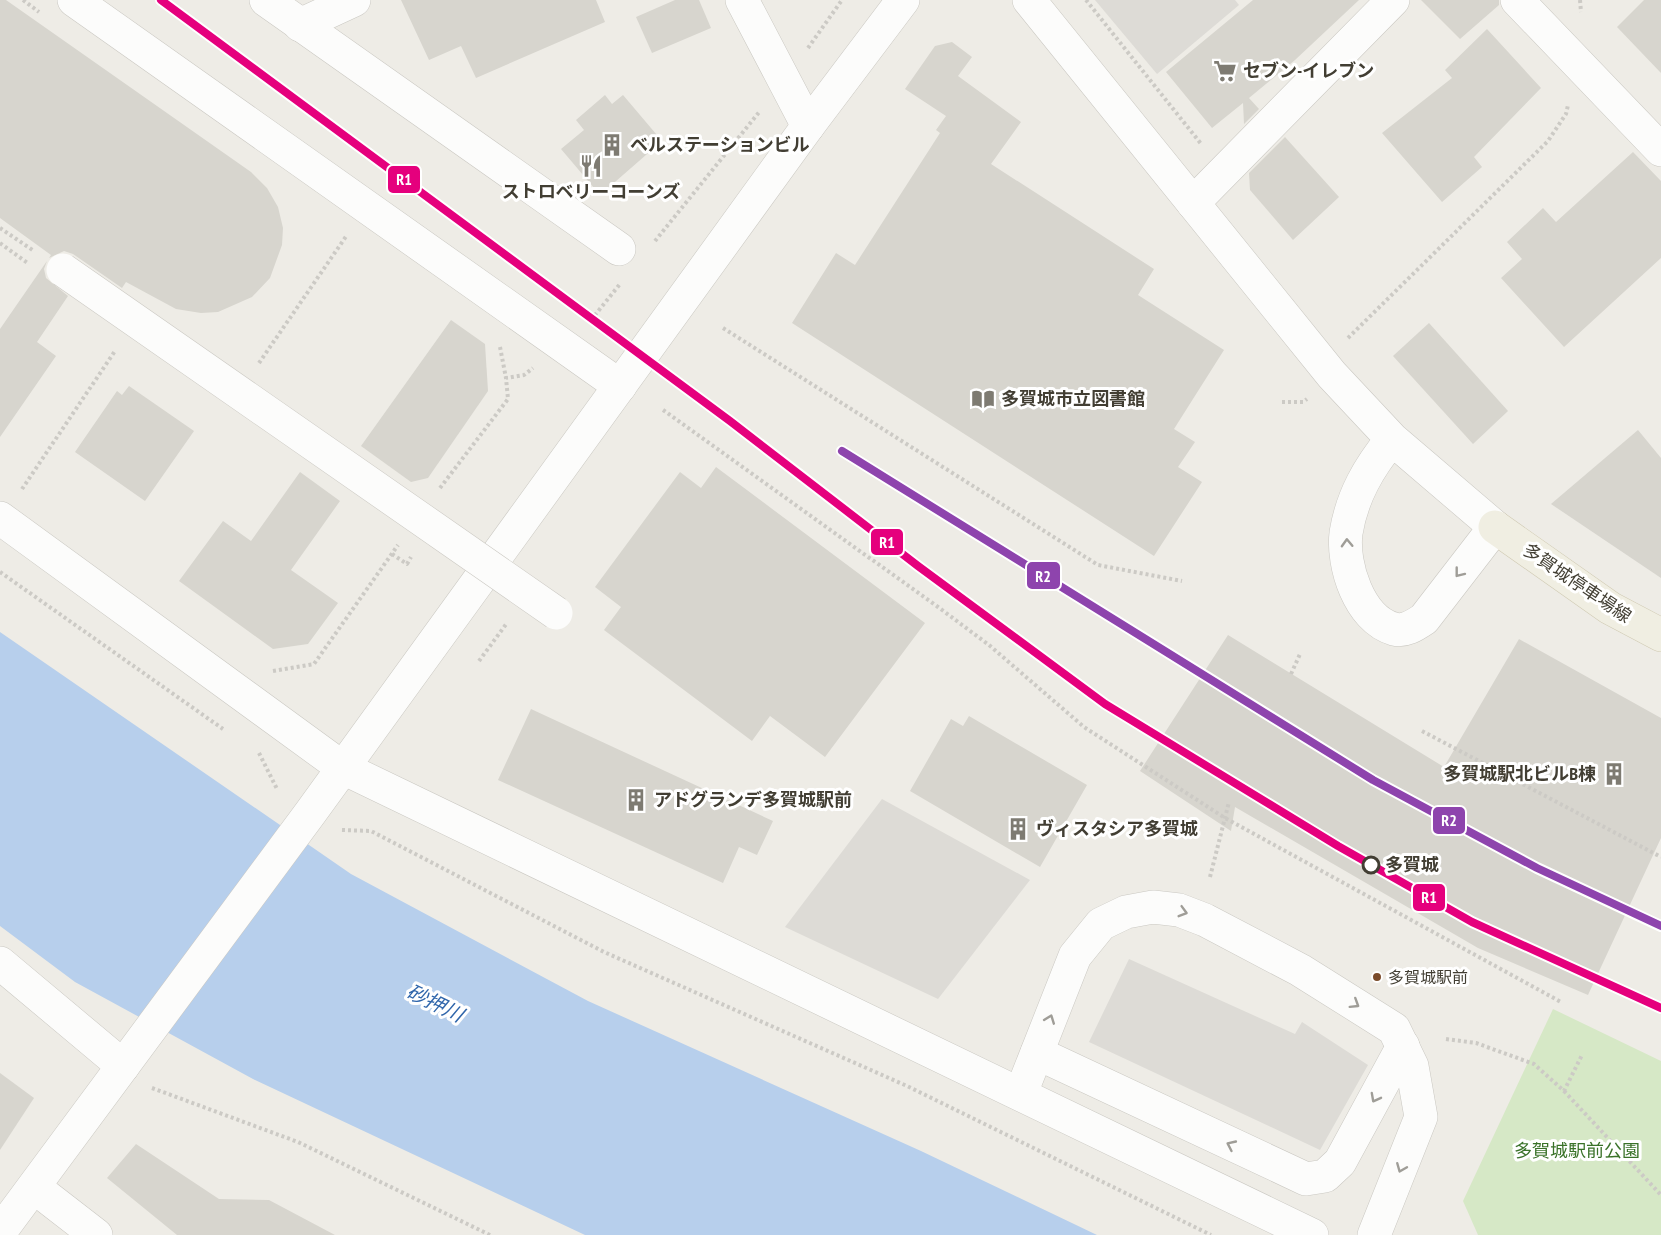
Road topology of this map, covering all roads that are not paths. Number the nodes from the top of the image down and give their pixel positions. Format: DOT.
graph roads {
  1 [pos="74,0"];
  2 [pos="266,0"];
  3 [pos="354,0"];
  4 [pos="742,0"];
  5 [pos="903,0"];
  6 [pos="1029,0"];
  7 [pos="1392,0"];
  8 [pos="1517,0"];
  9 [pos="300,25"];
  10 [pos="808,126"];
  11 [pos="1661,150"];
  12 [pos="1193,203"];
  13 [pos="628,256"];
  14 [pos="51,270"];
  15 [pos="620,386"];
  16 [pos="1392,439"];
  17 [pos="0,518"];
  18 [pos="1495,527"];
  19 [pos="556,613"];
  20 [pos="1661,635"];
  21 [pos="343,768"];
  22 [pos="0,963"];
  23 [pos="1403,1046"];
  24 [pos="1037,1053"];
  25 [pos="123,1066"];
  26 [pos="1021,1094"];
  27 [pos="34,1187"];
  28 [pos="0,1232"];
  29 [pos="96,1235"];
  30 [pos="1312,1235"];
  31 [pos="1374,1235"];
  1 -- 15 [label="street"];
  2 -- 9 [label="street"];
  3 -- 9 [label="street"];
  4 -- 10 [label="street"];
  5 -- 10 [label="street"];
  6 -- 12 [label="street"];
  7 -- 12 [label="street"];
  8 -- 11 [label="street"];
  9 -- 13 [label="street"];
  10 -- 15 [label="street"];
  12 -- 16 [label="street"];
  14 -- 19 [label="street, bridge"];
  15 -- 21 [label="street"];
  16 -- 18 [label="street"];
  18 -- 16 [label="street, one-way"];
  17 -- 21 [label="street"];
  18 -- 20 [label="main road, 多賀城停車場線"];
  21 -- 25 [label="street"];
  21 -- 26 [label="street"];
  22 -- 25 [label="street"];
  23 -- 24 [label="street, one-way"];
  24 -- 23 [label="street, one-way"];
  23 -- 31 [label="street, one-way"];
  24 -- 26 [label="street"];
  25 -- 27 [label="street"];
  26 -- 30 [label="street"];
  27 -- 28 [label="street"];
  27 -- 29 [label="street"];
}
